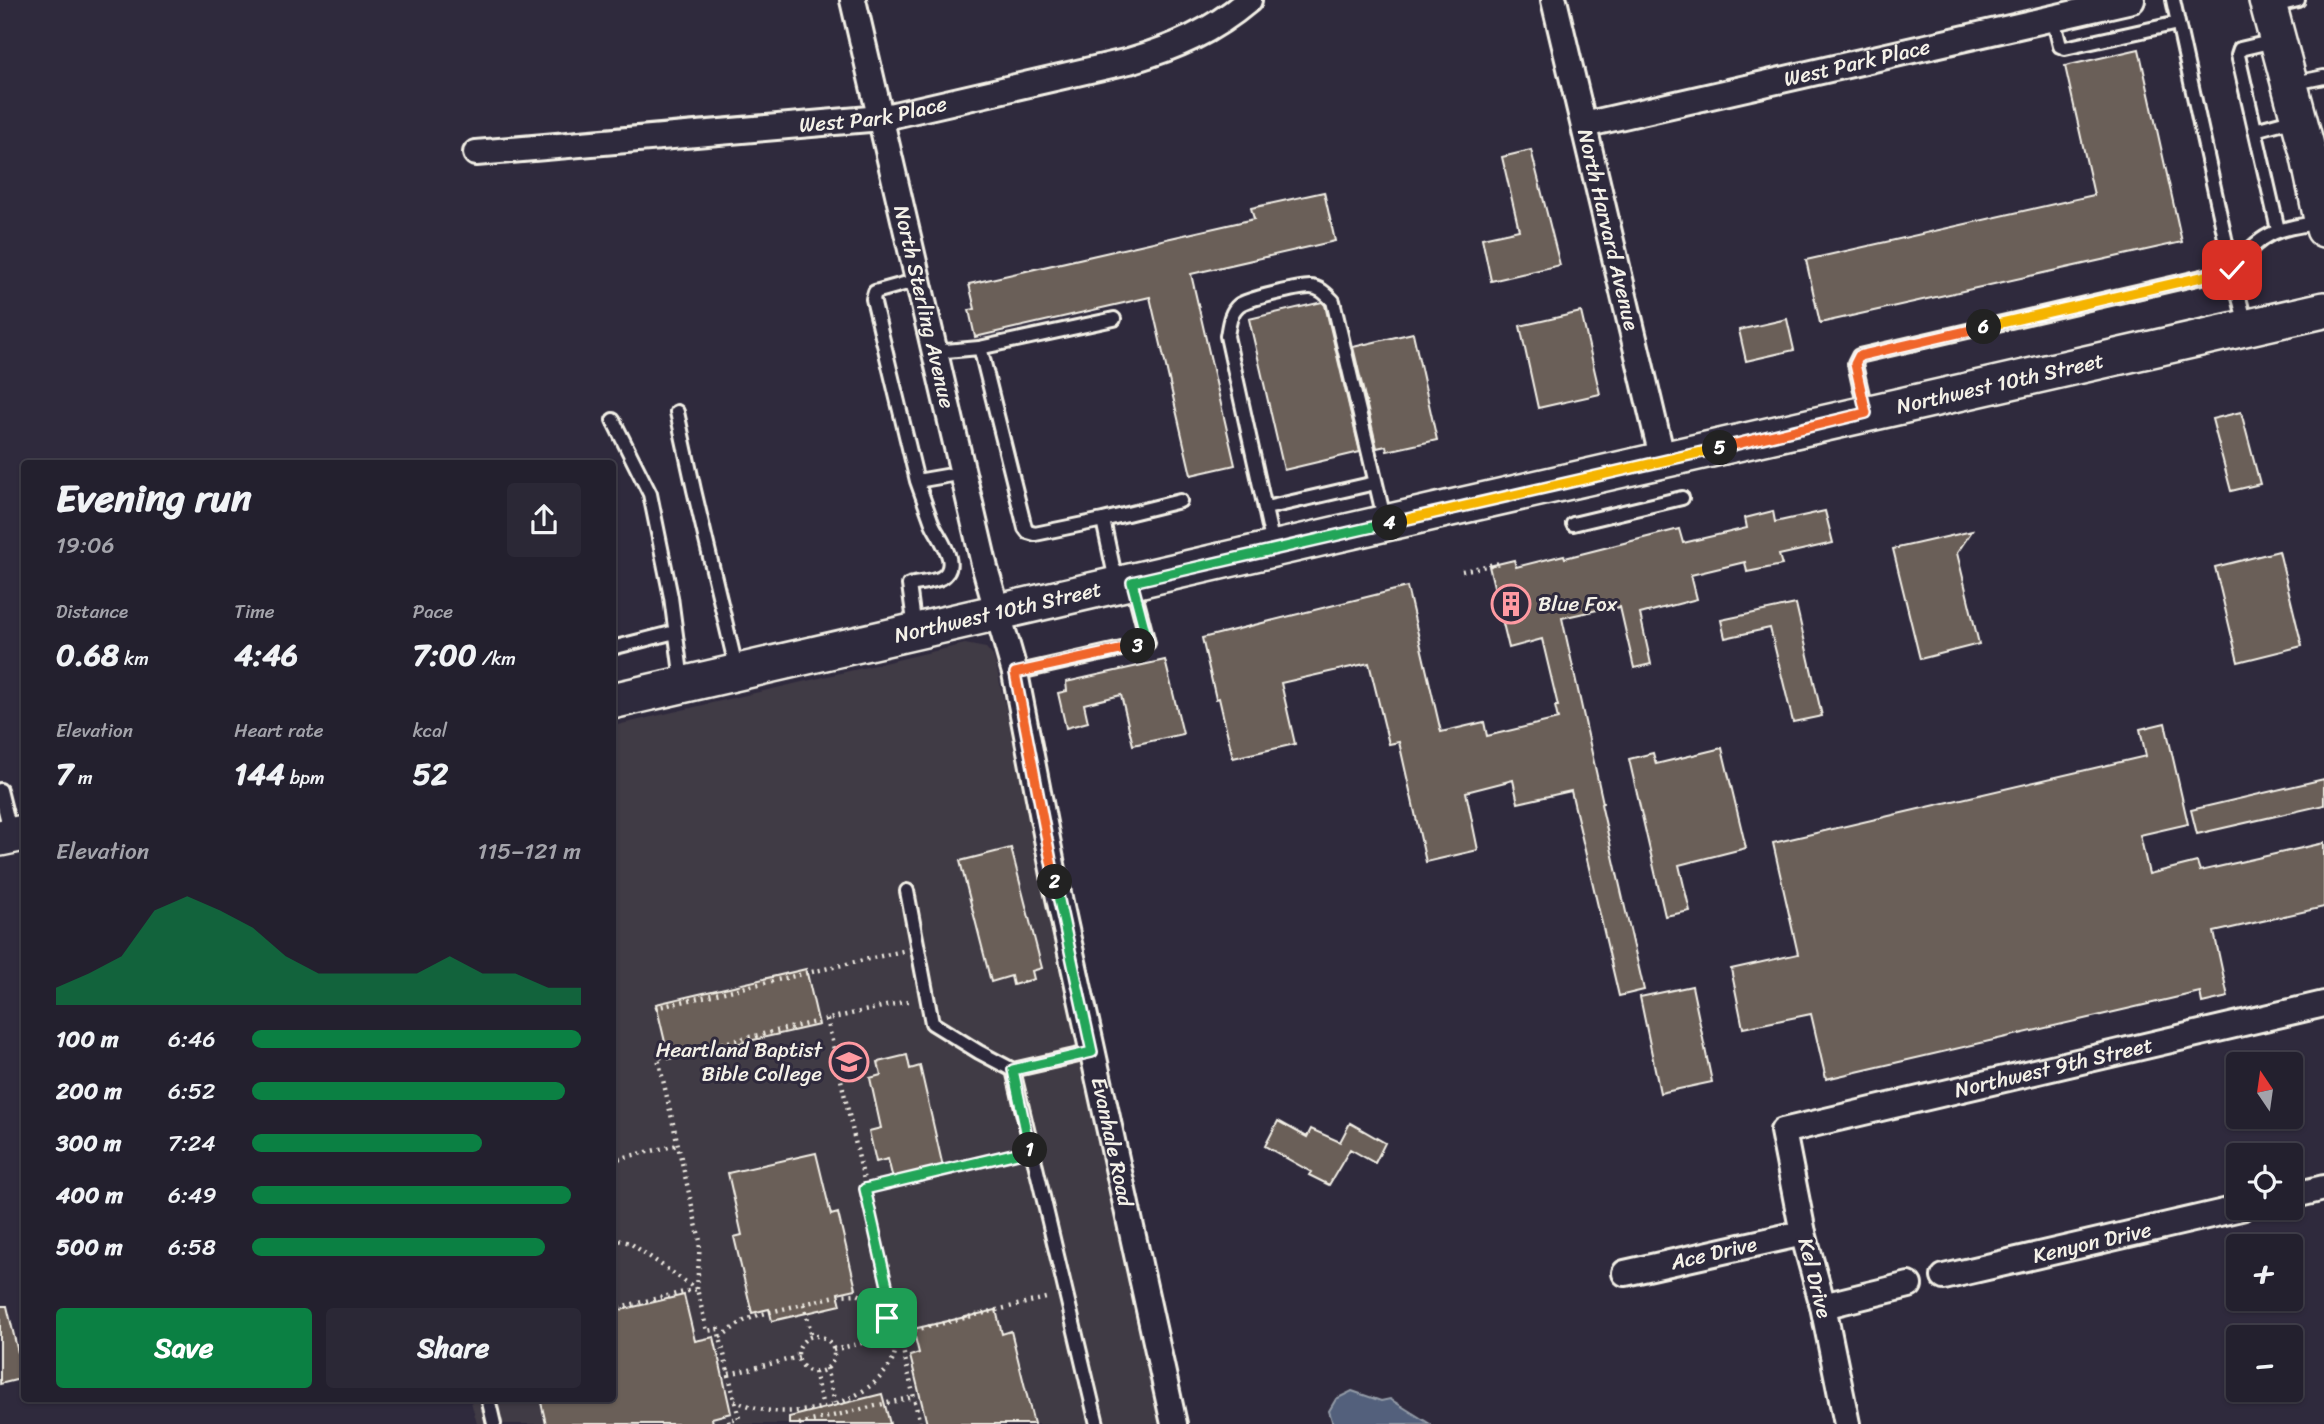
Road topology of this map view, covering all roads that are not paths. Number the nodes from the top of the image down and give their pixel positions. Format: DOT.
graph roads {
  1 [pos="853,0"];
  2 [pos="1250,0"];
  3 [pos="1554,0"];
  4 [pos="2132,0"];
  5 [pos="2173,0"];
  6 [pos="2278,2"];
  7 [pos="2053,18"];
  8 [pos="2178,23"];
  9 [pos="2278,40"];
  10 [pos="2324,77"];
  11 [pos="2289,84"];
  12 [pos="881,118"];
  13 [pos="2299,118"];
  14 [pos="1584,125"];
  15 [pos="2255,130"];
  16 [pos="477,153"];
  17 [pos="2323,225"];
  18 [pos="2278,230"];
  19 [pos="2232,270"];
  20 [pos="918,280"];
  21 [pos="2324,310"];
  22 [pos="1114,319"];
  23 [pos="2247,328"];
  24 [pos="979,348"];
  25 [pos="935,352"];
  26 [pos="677,412"];
  27 [pos="1866,413"];
  28 [pos="613,420"];
  29 [pos="1663,461"];
  30 [pos="963,473"];
  31 [pos="917,481"];
  32 [pos="1375,483"];
  33 [pos="1682,498"];
  34 [pos="1180,501"];
  35 [pos="1266,508"];
  36 [pos="1103,520"];
  37 [pos="1385,524"];
  38 [pos="1573,524"];
  39 [pos="1274,549"];
  40 [pos="1124,584"];
  41 [pos="998,612"];
  42 [pos="916,631"];
  43 [pos="676,632"];
  44 [pos="616,647"];
  45 [pos="738,672"];
  46 [pos="1015,673"];
  47 [pos="682,685"];
  48 [pos="616,700"];
  49 [pos="0,790"];
  50 [pos="12,835"];
  51 [pos="906,891"];
  52 [pos="2324,1004"];
  53 [pos="1092,1052"];
  54 [pos="1013,1070"];
  55 [pos="1783,1131"];
  56 [pos="2324,1188"];
  57 [pos="2303,1193"];
  58 [pos="2226,1211"];
  59 [pos="1803,1233"];
  60 [pos="1625,1273"];
  61 [pos="1944,1277"];
  62 [pos="1909,1285"];
  63 [pos="1823,1306"];
  64 [pos="489,1402"];
  65 [pos="1842,1423"];
  66 [pos="494,1424"];
  67 [pos="1097,1424"];
  68 [pos="1174,1424"];
  1 -- 12 [label="street, North Sterling Avenue"];
  2 -- 12 [label="street, West Park Place"];
  3 -- 14 [label="street, North Harvard Avenue"];
  4 -- 7 [label="street, West Park Place"];
  5 -- 8 [label="lane"];
  6 -- 9 [label="main road"];
  7 -- 8 [label="lane"];
  7 -- 14 [label="street, West Park Place"];
  8 -- 19 [label="lane"];
  9 -- 11 [label="main road"];
  9 -- 15 [label="lane"];
  10 -- 11 [label="lane"];
  11 -- 13 [label="main road"];
  12 -- 16 [label="street, West Park Place"];
  12 -- 20 [label="street, North Sterling Avenue"];
  13 -- 15 [label="lane"];
  13 -- 17 [label="main road"];
  14 -- 29 [label="street, North Harvard Avenue"];
  15 -- 18 [label="lane"];
  17 -- 18 [label="lane"];
  18 -- 19 [label="lane"];
  19 -- 23 [label="lane"];
  19 -- 27 [label="lane"];
  20 -- 25 [label="street, North Sterling Avenue"];
  20 -- 31 [label="lane"];
  21 -- 23 [label="main road, Northwest 10th Street"];
  22 -- 24 [label="lane"];
  23 -- 27 [label="main road, Northwest 10th Street"];
  24 -- 25 [label="lane"];
  24 -- 36 [label="lane"];
  25 -- 30 [label="street, North Sterling Avenue"];
  26 -- 45 [label="lane"];
  27 -- 29 [label="main road, Northwest 10th Street"];
  28 -- 43 [label="lane"];
  29 -- 37 [label="main road, Northwest 10th Street"];
  30 -- 31 [label="lane"];
  30 -- 41 [label="street, North Sterling Avenue"];
  31 -- 42 [label="lane"];
  32 -- 35 [label="lane"];
  32 -- 35 [label="lane"];
  32 -- 37 [label="lane"];
  33 -- 38 [label="lane"];
  34 -- 36 [label="lane"];
  35 -- 39 [label="lane"];
  36 -- 40 [label="lane"];
  37 -- 39 [label="main road, Northwest 10th Street"];
  39 -- 40 [label="main road, Northwest 10th Street"];
  40 -- 41 [label="main road, Northwest 10th Street"];
  40 -- 46 [label="lane"];
  41 -- 42 [label="main road, Northwest 10th Street"];
  41 -- 46 [label="street, Evanhale Road"];
  42 -- 45 [label="main road, Northwest 10th Street"];
  43 -- 44 [label="lane"];
  43 -- 47 [label="lane"];
  45 -- 47 [label="main road, Northwest 10th Street"];
  46 -- 53 [label="street, Evanhale Road"];
  47 -- 48 [label="main road, Northwest 10th Street"];
  49 -- 50 [label="lane"];
  51 -- 54 [label="lane"];
  52 -- 55 [label="street, Northwest 9th Street"];
  53 -- 54 [label="lane"];
  53 -- 68 [label="street, Evanhale Road"];
  54 -- 67 [label="lane"];
  55 -- 59 [label="street, Kel Drive"];
  56 -- 57 [label="street"];
  58 -- 61 [label="street, Kenyon Drive"];
  59 -- 60 [label="street, Ace Drive"];
  59 -- 63 [label="street, Kel Drive"];
  62 -- 63 [label="street"];
  63 -- 65 [label="street, Kel Drive"];
  64 -- 66 [label="lane"];
}
